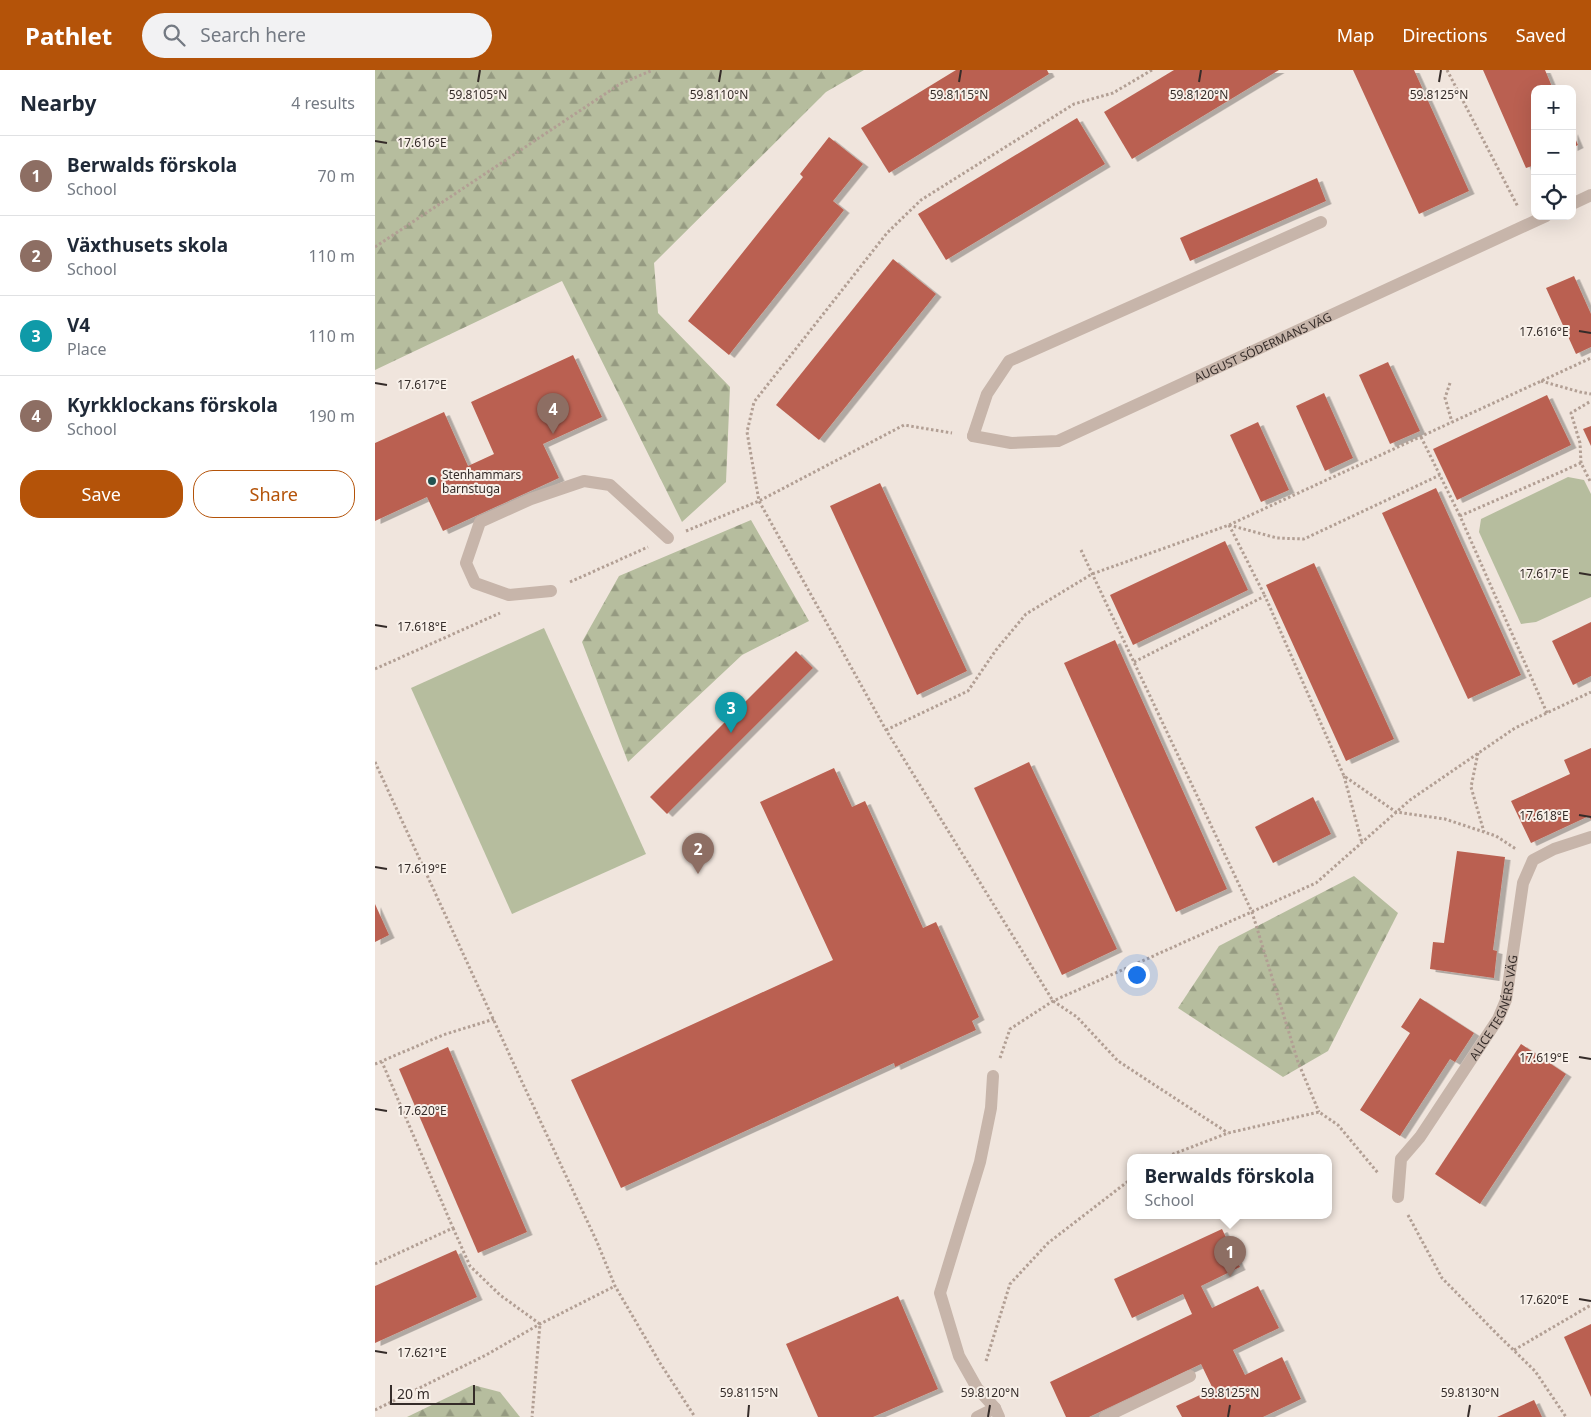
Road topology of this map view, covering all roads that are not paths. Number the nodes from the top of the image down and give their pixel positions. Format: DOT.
graph roads {
  1 [pos="1591,195"];
  2 [pos="1576,202"];
  3 [pos="1538,220"];
  4 [pos="1321,222"];
  5 [pos="668,538"];
  6 [pos="551,591"];
  7 [pos="1591,837"];
  8 [pos="993,1076"];
  9 [pos="1398,1197"];
  10 [pos="1190,1376"];
  11 [pos="997,1413"];
  12 [pos="977,1417"];
  13 [pos="1105,1417"];
  1 -- 2 [label="street"];
  3 -- 4 [label="street, AUGUST SÖDERMANS VÄG"];
  5 -- 6 [label="street"];
  7 -- 9 [label="street, ALICE TEGNÉRS VÄG"];
  8 -- 11 [label="street"];
  10 -- 13 [label="street"];
  11 -- 12 [label="street"];
}
